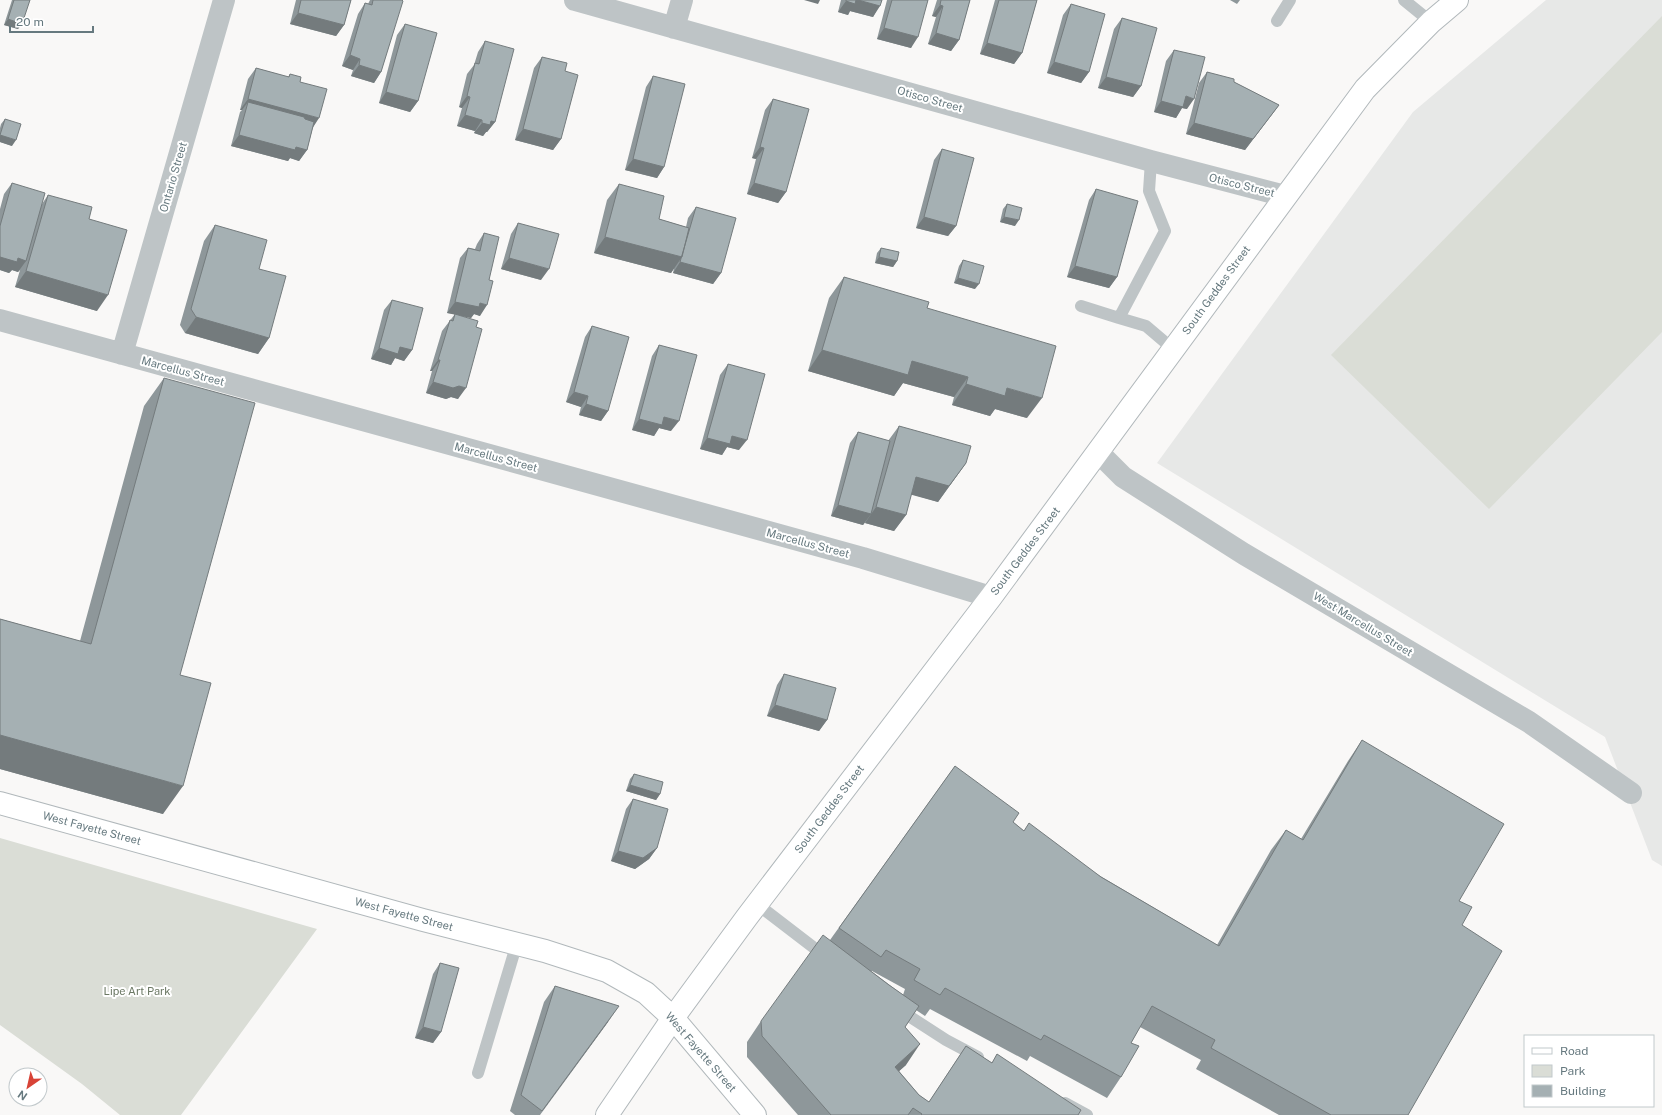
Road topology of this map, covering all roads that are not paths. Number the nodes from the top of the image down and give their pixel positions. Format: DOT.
graph roads {
  1 [pos="224,0"];
  2 [pos="575,0"];
  3 [pos="682,0"];
  4 [pos="1290,0"];
  5 [pos="1404,0"];
  6 [pos="1457,0"];
  7 [pos="1277,21"];
  8 [pos="1431,22"];
  9 [pos="674,28"];
  10 [pos="1151,161"];
  11 [pos="1285,196"];
  12 [pos="1082,306"];
  13 [pos="1119,318"];
  14 [pos="0,320"];
  15 [pos="1173,349"];
  16 [pos="122,354"];
  17 [pos="1098,452"];
  18 [pos="991,597"];
  19 [pos="1631,793"];
  20 [pos="0,803"];
  21 [pos="757,904"];
  22 [pos="517,944"];
  23 [pos="836,965"];
  24 [pos="887,1001"];
  25 [pos="673,1018"];
  26 [pos="988,1062"];
  27 [pos="478,1072"];
  28 [pos="1052,1096"];
  29 [pos="606,1115"];
  30 [pos="755,1115"];
  31 [pos="1087,1115"];
  1 -- 16 [label="street, Ontario Street"];
  2 -- 9 [label="street, Otisco Street"];
  3 -- 9 [label="street"];
  4 -- 7 [label="lane"];
  5 -- 8 [label="lane"];
  6 -- 8 [label="main road, South Geddes Street"];
  8 -- 11 [label="main road, South Geddes Street"];
  9 -- 10 [label="street, Otisco Street"];
  10 -- 11 [label="street, Otisco Street"];
  10 -- 13 [label="lane"];
  11 -- 15 [label="main road, South Geddes Street"];
  12 -- 13 [label="lane"];
  13 -- 15 [label="lane"];
  14 -- 16 [label="street, Marcellus Street"];
  15 -- 17 [label="main road, South Geddes Street"];
  16 -- 18 [label="street, Marcellus Street"];
  17 -- 18 [label="main road, South Geddes Street"];
  17 -- 19 [label="street, West Marcellus Street"];
  18 -- 21 [label="main road, South Geddes Street"];
  20 -- 22 [label="main road, West Fayette Street"];
  21 -- 23 [label="lane"];
  21 -- 25 [label="main road, South Geddes Street"];
  22 -- 25 [label="main road, West Fayette Street"];
  22 -- 27 [label="lane"];
  24 -- 26 [label="lane"];
  25 -- 29 [label="main road, South Geddes Street"];
  25 -- 30 [label="main road, West Fayette Street"];
  28 -- 31 [label="lane"];
}
